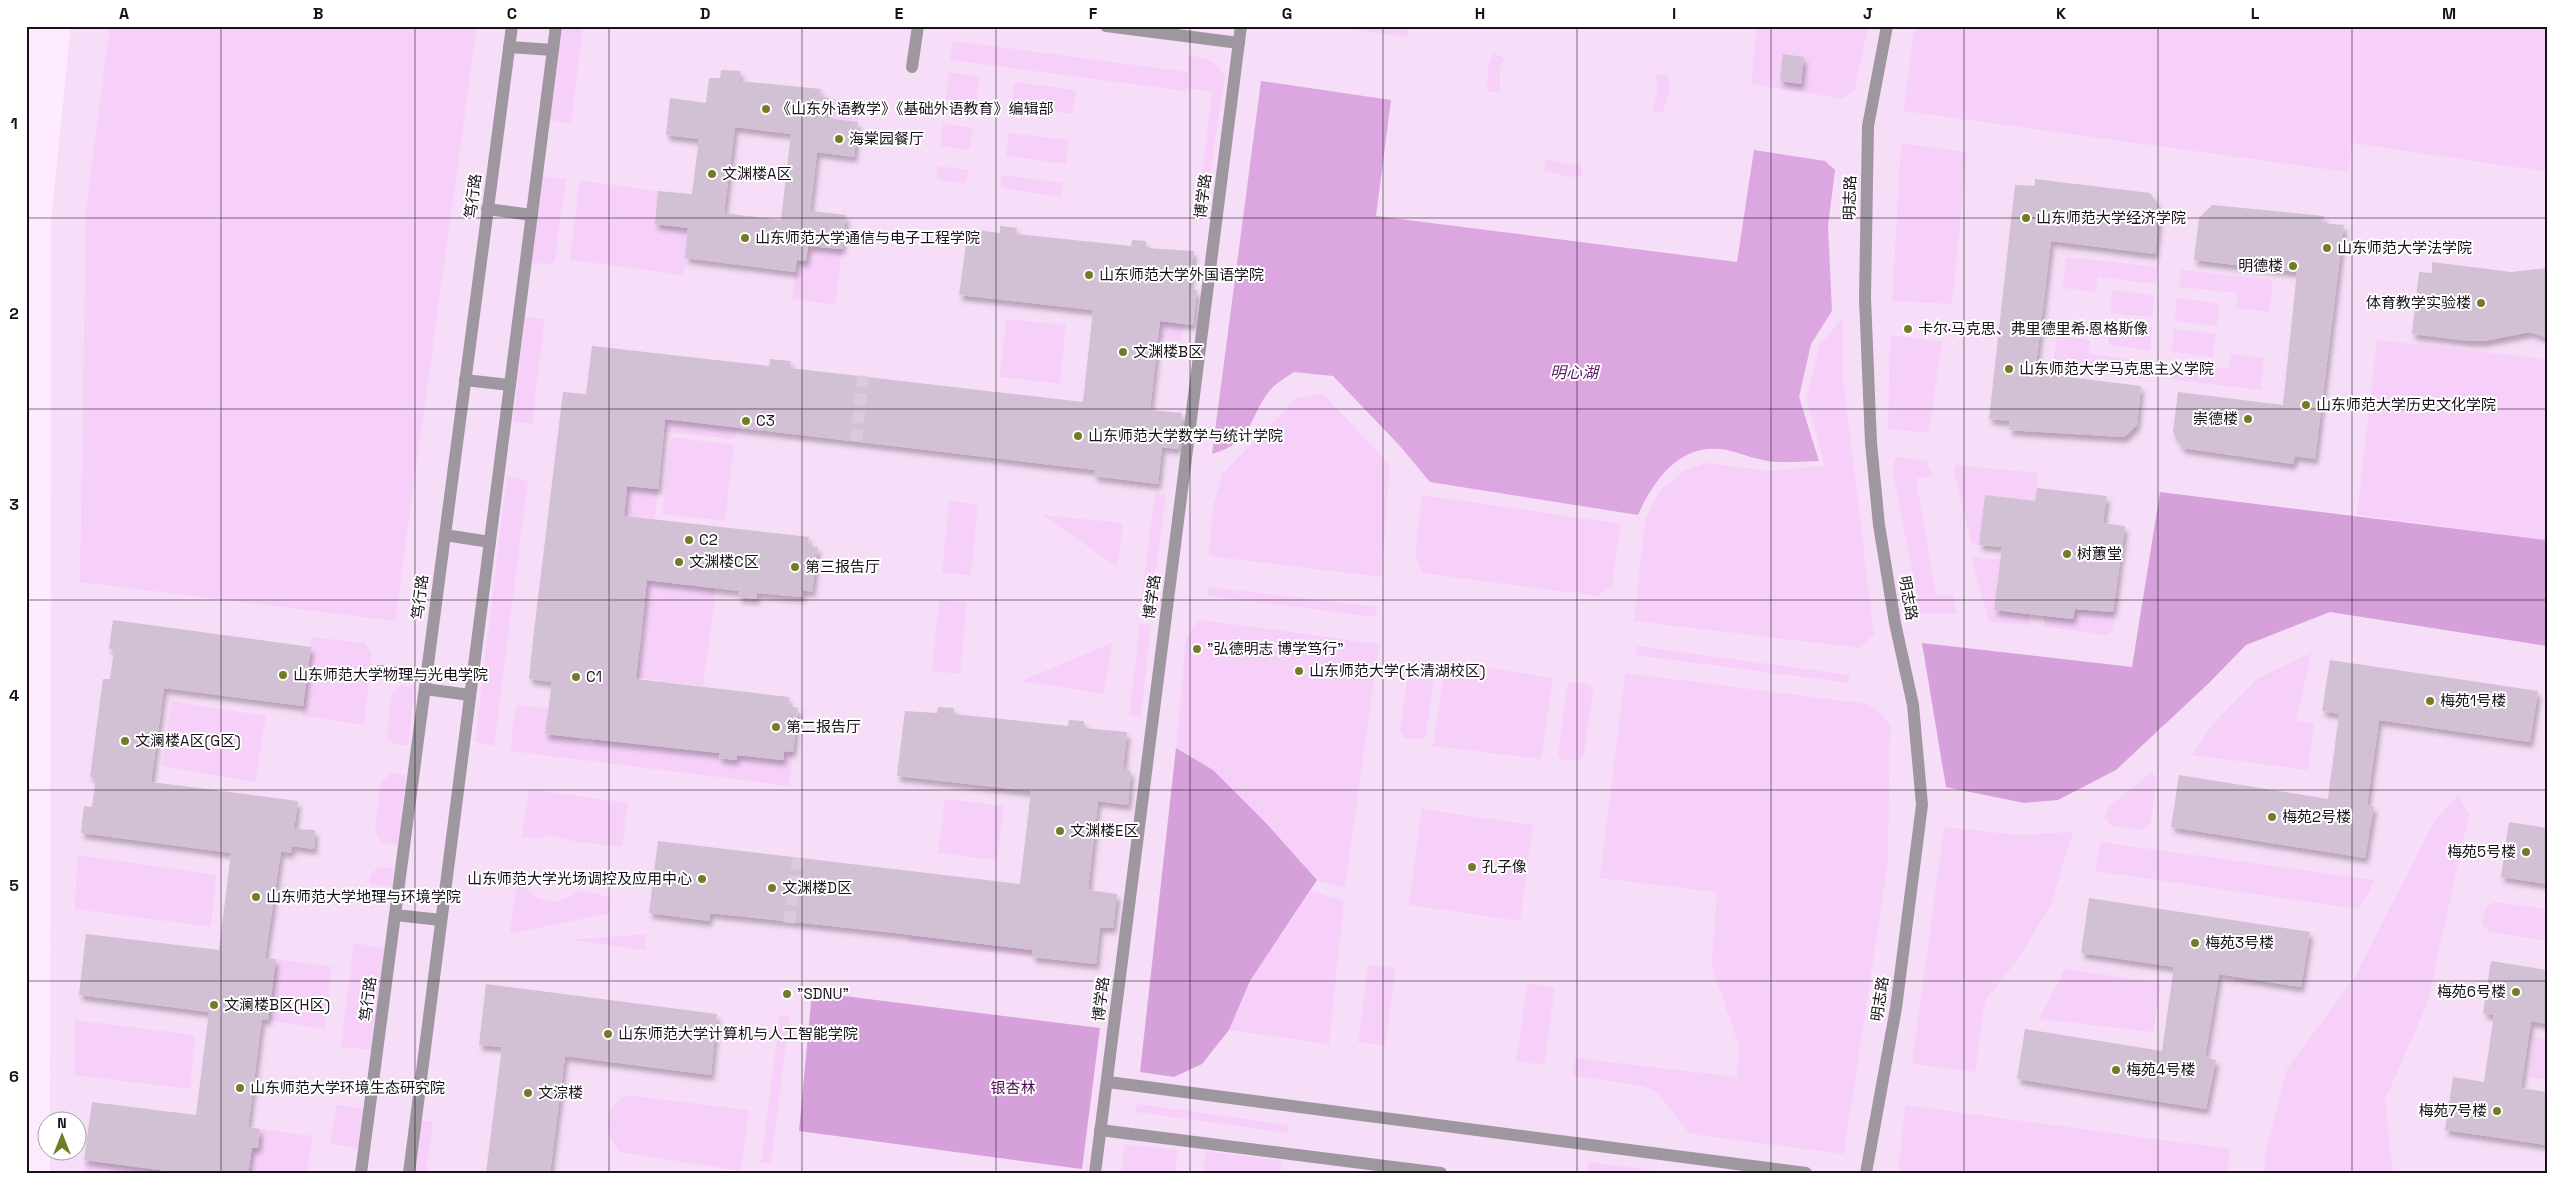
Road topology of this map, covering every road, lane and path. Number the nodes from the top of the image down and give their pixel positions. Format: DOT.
graph roads {
  1 [pos="512,26"];
  2 [pos="556,26"];
  3 [pos="918,26"];
  4 [pos="1106,26"];
  5 [pos="1241,26"];
  6 [pos="1887,26"];
  7 [pos="1239,43"];
  8 [pos="509,47"];
  9 [pos="553,50"];
  10 [pos="912,67"];
  11 [pos="488,209"];
  12 [pos="532,215"];
  13 [pos="465,380"];
  14 [pos="510,385"];
  15 [pos="445,536"];
  16 [pos="490,542"];
  17 [pos="379,671"];
  18 [pos="426,682"];
  19 [pos="470,695"];
  20 [pos="395,915"];
  21 [pos="441,920"];
  22 [pos="1108,1082"];
  23 [pos="1100,1130"];
  24 [pos="361,1173"];
  25 [pos="409,1173"];
  26 [pos="1095,1173"];
  27 [pos="1440,1173"];
  28 [pos="1806,1173"];
  29 [pos="1866,1173"];
  1 -- 8 [label="street, 笃行路"];
  2 -- 9 [label="street"];
  3 -- 10 [label="street"];
  4 -- 7 [label="street"];
  5 -- 7 [label="street, 博学路"];
  6 -- 29 [label="street, 明志路"];
  7 -- 22 [label="street, 博学路"];
  8 -- 9 [label="street"];
  8 -- 11 [label="street, 笃行路"];
  9 -- 12 [label="street"];
  11 -- 12 [label="street"];
  11 -- 13 [label="street, 笃行路"];
  12 -- 14 [label="street"];
  13 -- 14 [label="street"];
  13 -- 15 [label="street, 笃行路"];
  14 -- 16 [label="street"];
  15 -- 16 [label="street"];
  15 -- 18 [label="street, 笃行路"];
  16 -- 19 [label="street"];
  17 -- 18 [label="street"];
  18 -- 19 [label="street"];
  18 -- 20 [label="street, 笃行路"];
  19 -- 21 [label="street"];
  20 -- 21 [label="street"];
  20 -- 24 [label="street, 笃行路"];
  21 -- 25 [label="street"];
  22 -- 23 [label="street, 博学路"];
  22 -- 28 [label="street"];
  23 -- 26 [label="street, 博学路"];
  23 -- 27 [label="street"];
}
